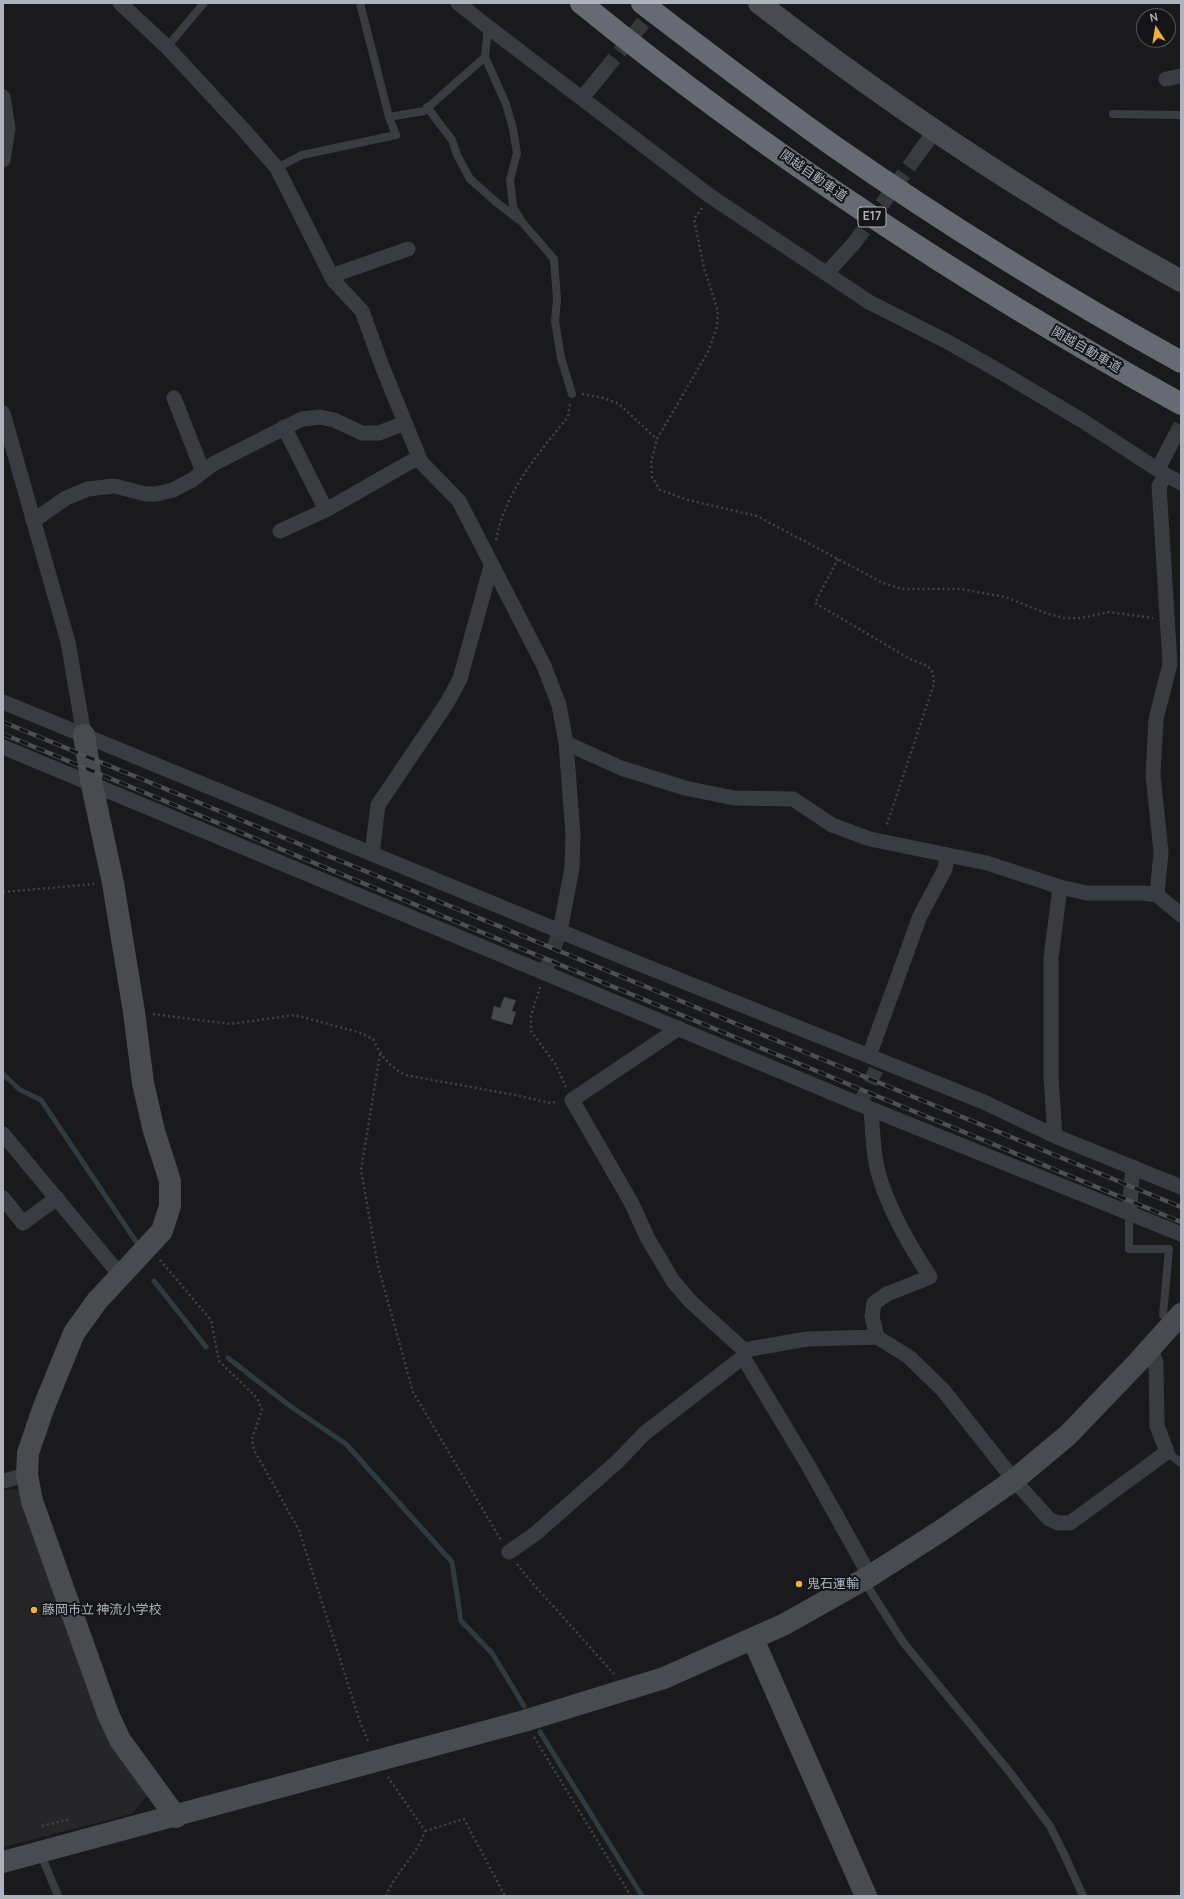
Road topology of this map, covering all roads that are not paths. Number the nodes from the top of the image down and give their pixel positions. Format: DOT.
graph roads {
  1 [pos="120,3"];
  2 [pos="204,3"];
  3 [pos="360,3"];
  4 [pos="458,3"];
  5 [pos="581,3"];
  6 [pos="642,3"];
  7 [pos="759,3"];
  8 [pos="488,28"];
  9 [pos="167,47"];
  10 [pos="485,57"];
  11 [pos="606,70"];
  12 [pos="1181,76"];
  13 [pos="1166,78"];
  14 [pos="3,97"];
  15 [pos="582,98"];
  16 [pos="427,107"];
  17 [pos="1113,114"];
  18 [pos="1181,115"];
  19 [pos="389,117"];
  20 [pos="934,131"];
  21 [pos="918,154"];
  22 [pos="3,160"];
  23 [pos="277,168"];
  24 [pos="522,222"];
  25 [pos="855,242"];
  26 [pos="408,249"];
  27 [pos="827,273"];
  28 [pos="331,276"];
  29 [pos="1181,281"];
  30 [pos="1181,362"];
  31 [pos="572,394"];
  32 [pos="174,398"];
  33 [pos="1181,404"];
  34 [pos="3,413"];
  35 [pos="405,423"];
  36 [pos="284,427"];
  37 [pos="1174,438"];
  38 [pos="419,457"];
  39 [pos="203,472"];
  40 [pos="1162,472"];
  41 [pos="1181,483"];
  42 [pos="326,510"];
  43 [pos="33,520"];
  44 [pos="280,531"];
  45 [pos="491,566"];
  46 [pos="3,702"];
  47 [pos="84,735"];
  48 [pos="566,743"];
  49 [pos="3,747"];
  50 [pos="92,785"];
  51 [pos="372,854"];
  52 [pos="947,855"];
  53 [pos="1060,887"];
  54 [pos="1157,896"];
  55 [pos="1181,915"];
  56 [pos="560,931"];
  57 [pos="679,1028"];
  58 [pos="869,1056"];
  59 [pos="871,1109"];
  60 [pos="3,1134"];
  61 [pos="1055,1136"];
  62 [pos="8,1150"];
  63 [pos="1133,1167"];
  64 [pos="1181,1187"];
  65 [pos="3,1198"];
  66 [pos="57,1198"];
  67 [pos="1129,1214"];
  68 [pos="1181,1234"];
  69 [pos="121,1276"];
  70 [pos="1179,1319"];
  71 [pos="877,1337"];
  72 [pos="1150,1347"];
  73 [pos="743,1353"];
  74 [pos="1167,1452"];
  75 [pos="1181,1463"];
  76 [pos="27,1475"];
  77 [pos="1014,1480"];
  78 [pos="3,1481"];
  79 [pos="509,1552"];
  80 [pos="867,1578"];
  81 [pos="753,1639"];
  82 [pos="176,1816"];
  83 [pos="40,1852"];
  84 [pos="3,1862"];
  85 [pos="58,1896"];
  86 [pos="866,1896"];
  87 [pos="1083,1896"];
  1 -- 9 [label="street"];
  2 -- 9 [label="lane"];
  3 -- 19 [label="lane"];
  4 -- 8 [label="street"];
  5 -- 33 [label="highway, 関越自動車道 / E17"];
  6 -- 30 [label="highway"];
  7 -- 20 [label="street"];
  8 -- 10 [label="lane"];
  8 -- 15 [label="street"];
  9 -- 23 [label="street"];
  10 -- 16 [label="lane"];
  10 -- 24 [label="lane"];
  11 -- 15 [label="street"];
  12 -- 13 [label="street"];
  14 -- 22 [label="street"];
  15 -- 27 [label="street"];
  16 -- 19 [label="lane"];
  16 -- 24 [label="lane"];
  17 -- 18 [label="lane"];
  19 -- 23 [label="lane"];
  20 -- 21 [label="street"];
  20 -- 29 [label="street"];
  23 -- 28 [label="street"];
  24 -- 31 [label="lane"];
  25 -- 27 [label="street"];
  26 -- 28 [label="street"];
  27 -- 40 [label="street"];
  28 -- 35 [label="street"];
  32 -- 39 [label="street"];
  34 -- 43 [label="street"];
  35 -- 36 [label="street"];
  35 -- 38 [label="street"];
  36 -- 39 [label="street"];
  36 -- 42 [label="street"];
  37 -- 40 [label="street"];
  38 -- 42 [label="street"];
  38 -- 45 [label="street"];
  39 -- 43 [label="street"];
  40 -- 41 [label="street"];
  40 -- 54 [label="street"];
  42 -- 44 [label="street"];
  43 -- 47 [label="street"];
  45 -- 48 [label="street"];
  45 -- 51 [label="street"];
  46 -- 47 [label="street"];
  47 -- 50 [label="street"];
  47 -- 51 [label="street"];
  48 -- 52 [label="street"];
  48 -- 56 [label="street"];
  49 -- 50 [label="street"];
  50 -- 57 [label="street"];
  50 -- 69 [label="street"];
  51 -- 56 [label="street"];
  52 -- 53 [label="street"];
  52 -- 58 [label="street"];
  53 -- 54 [label="street"];
  53 -- 61 [label="street"];
  54 -- 55 [label="street"];
  56 -- 58 [label="street"];
  57 -- 59 [label="street"];
  57 -- 73 [label="street"];
  58 -- 61 [label="street"];
  59 -- 67 [label="street"];
  59 -- 71 [label="street"];
  60 -- 62 [label="street"];
  61 -- 63 [label="street"];
  62 -- 66 [label="street"];
  63 -- 64 [label="street"];
  63 -- 67 [label="street"];
  65 -- 66 [label="street"];
  66 -- 69 [label="street"];
  67 -- 68 [label="street"];
  67 -- 70 [label="lane"];
  69 -- 76 [label="street"];
  70 -- 72 [label="street"];
  71 -- 73 [label="street"];
  71 -- 77 [label="street"];
  72 -- 74 [label="street"];
  72 -- 77 [label="street"];
  73 -- 79 [label="street"];
  73 -- 80 [label="street"];
  74 -- 75 [label="lane"];
  74 -- 77 [label="street"];
  76 -- 78 [label="street"];
  76 -- 82 [label="street"];
  77 -- 80 [label="street"];
  80 -- 81 [label="street"];
  80 -- 87 [label="lane"];
  81 -- 82 [label="street"];
  81 -- 86 [label="street"];
  82 -- 83 [label="street"];
  83 -- 84 [label="street"];
  83 -- 85 [label="lane"];
}
